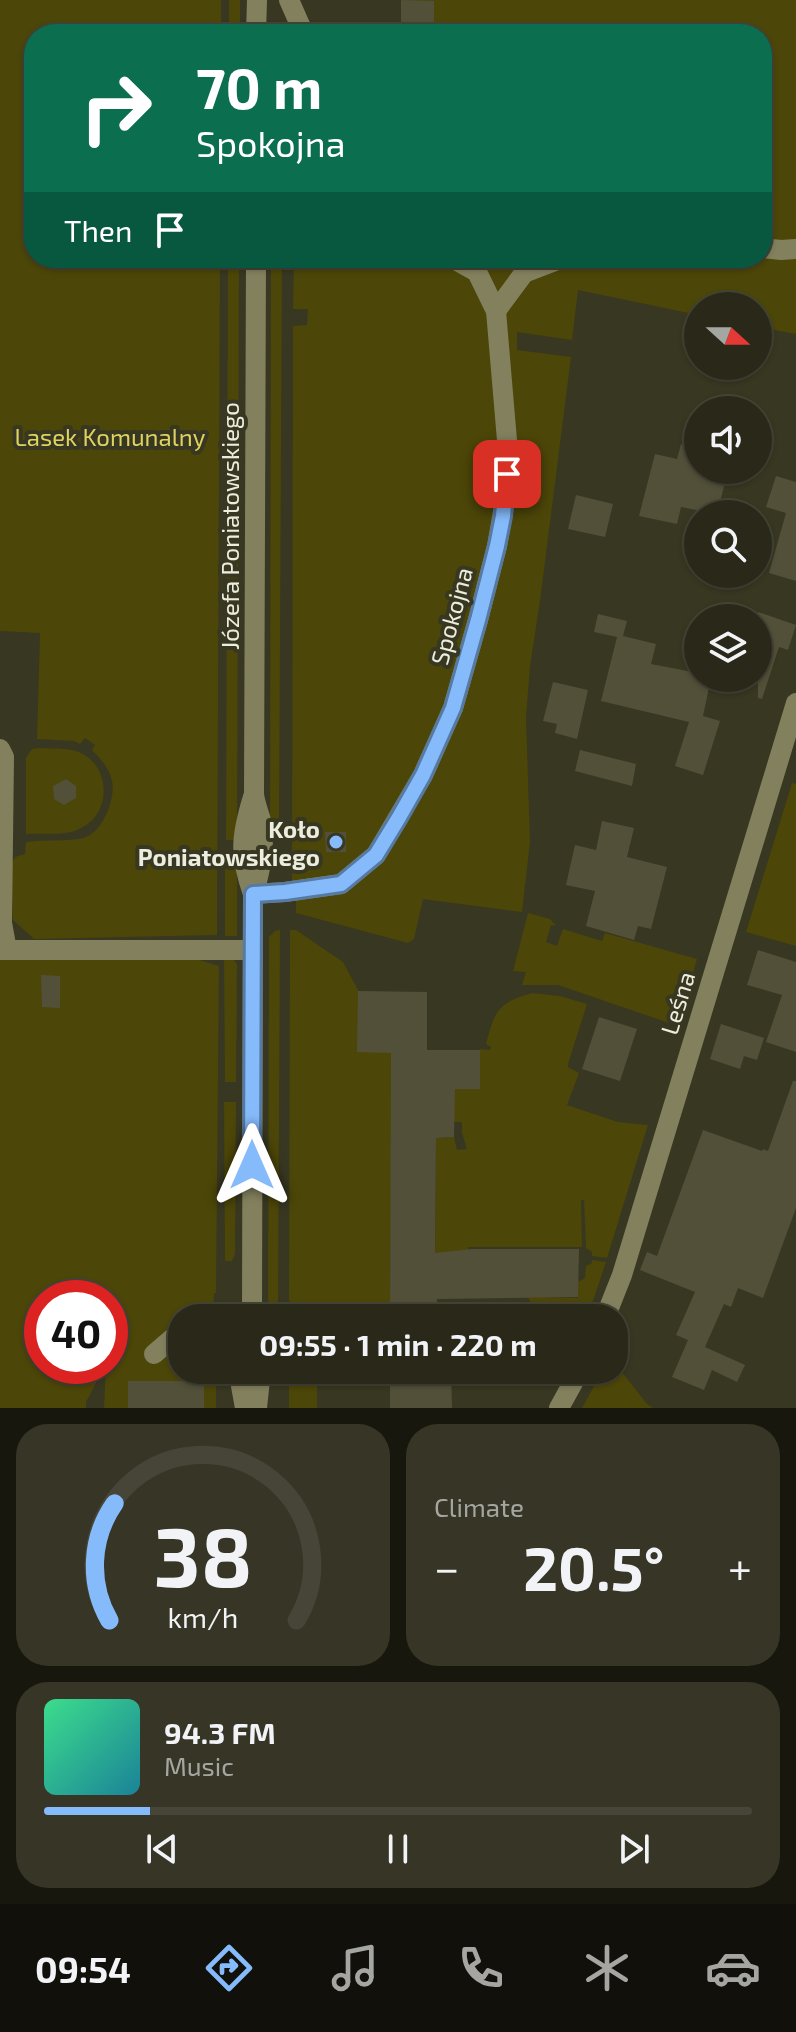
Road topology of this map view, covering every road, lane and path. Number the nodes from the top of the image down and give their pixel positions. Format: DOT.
graph roads {
  1 [pos="257,0"];
  2 [pos="289,0"];
  3 [pos="256,24"];
  4 [pos="300,24"];
  5 [pos="772,249"];
  6 [pos="796,249"];
  7 [pos="256,268"];
  8 [pos="470,268"];
  9 [pos="537,268"];
  10 [pos="496,311"];
  11 [pos="796,703"];
  12 [pos="0,749"];
  13 [pos="253,894"];
  14 [pos="3,950"];
  15 [pos="253,950"];
  16 [pos="252,1304"];
  17 [pos="611,1304"];
  18 [pos="168,1342"];
  19 [pos="154,1354"];
  20 [pos="241,1384"];
  21 [pos="260,1384"];
  22 [pos="572,1384"];
  23 [pos="245,1408"];
  24 [pos="257,1408"];
  25 [pos="559,1408"];
  1 -- 3 [label="street"];
  2 -- 4 [label="street"];
  5 -- 6 [label="street"];
  7 -- 13 [label="street, Józefa Poniatowskiego"];
  8 -- 10 [label="street, Spokojna"];
  9 -- 10 [label="street"];
  10 -- 13 [label="street, Spokojna"];
  11 -- 17 [label="street, Leśna"];
  12 -- 14 [label="street"];
  13 -- 15 [label="street, Józefa Poniatowskiego"];
  14 -- 15 [label="street"];
  15 -- 16 [label="street, Józefa Poniatowskiego"];
  18 -- 19 [label="street"];
  20 -- 23 [label="street"];
  21 -- 24 [label="street"];
  22 -- 25 [label="street"];
}
